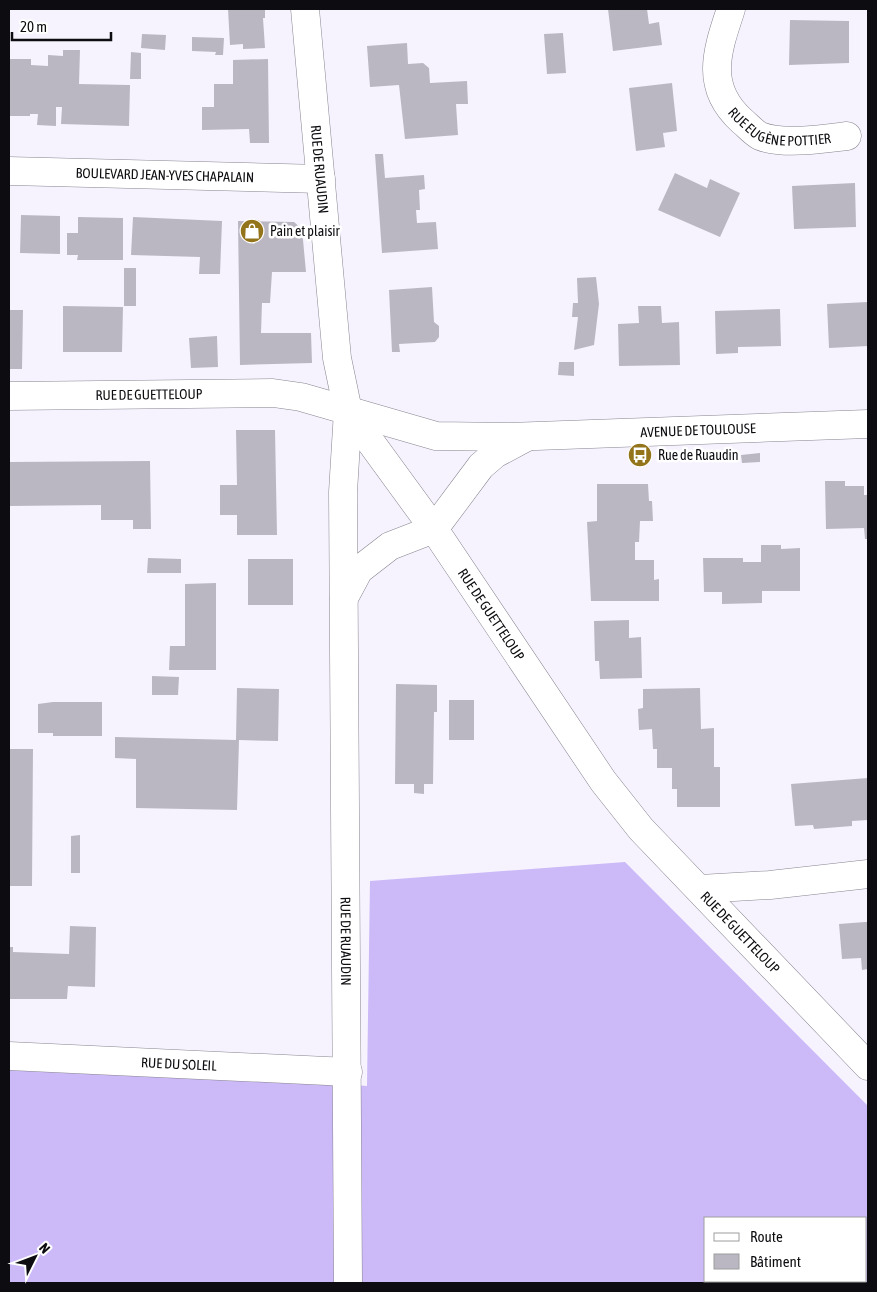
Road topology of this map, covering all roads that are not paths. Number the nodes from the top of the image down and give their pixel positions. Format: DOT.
graph roads {
  1 [pos="305,9"];
  2 [pos="731,9"];
  3 [pos="847,136"];
  4 [pos="9,171"];
  5 [pos="321,179"];
  6 [pos="9,396"];
  7 [pos="348,411"];
  8 [pos="868,424"];
  9 [pos="527,436"];
  10 [pos="434,529"];
  11 [pos="344,598"];
  12 [pos="868,874"];
  13 [pos="700,889"];
  14 [pos="9,1056"];
  15 [pos="868,1066"];
  16 [pos="348,1072"];
  17 [pos="348,1283"];
  1 -- 5 [label="street, RUE DE RUAUDIN"];
  2 -- 3 [label="street, RUE EUGÈNE POTTIER"];
  4 -- 5 [label="street, BOULEVARD JEAN-YVES CHAPALAIN"];
  5 -- 7 [label="street, RUE DE RUAUDIN"];
  6 -- 7 [label="street, RUE DE GUETTELOUP"];
  7 -- 9 [label="street, AVENUE DE TOULOUSE"];
  7 -- 10 [label="street, RUE DE GUETTELOUP"];
  7 -- 11 [label="street, RUE DE RUAUDIN"];
  8 -- 9 [label="street, AVENUE DE TOULOUSE"];
  9 -- 10 [label="street, AVENUE DE TOULOUSE"];
  10 -- 11 [label="street, RUE DE RUAUDIN"];
  10 -- 13 [label="street, RUE DE GUETTELOUP"];
  11 -- 16 [label="street, RUE DE RUAUDIN"];
  12 -- 13 [label="street"];
  13 -- 15 [label="street, RUE DE GUETTELOUP"];
  14 -- 16 [label="street, RUE DU SOLEIL"];
  16 -- 17 [label="street, RUE DE RUAUDIN"];
}
